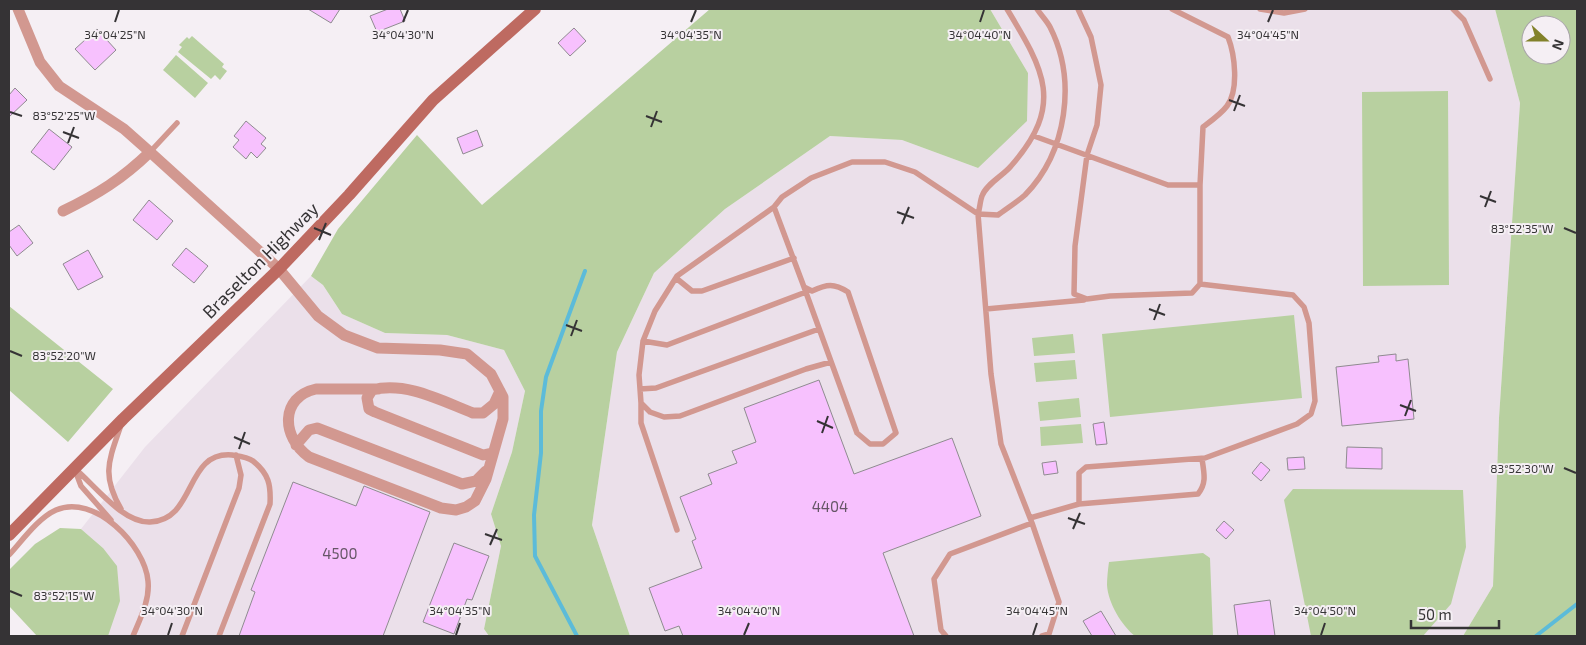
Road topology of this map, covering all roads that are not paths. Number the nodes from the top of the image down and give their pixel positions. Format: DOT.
graph roads {
  1 [pos="18,9"];
  2 [pos="535,9"];
  3 [pos="1007,9"];
  4 [pos="1037,9"];
  5 [pos="1078,9"];
  6 [pos="1172,9"];
  7 [pos="1260,9"];
  8 [pos="1305,9"];
  9 [pos="1453,9"];
  10 [pos="1490,79"];
  11 [pos="177,123"];
  12 [pos="1034,136"];
  13 [pos="1056,144"];
  14 [pos="150,152"];
  15 [pos="1087,155"];
  16 [pos="1200,185"];
  17 [pos="774,207"];
  18 [pos="63,211"];
  19 [pos="978,214"];
  20 [pos="794,258"];
  21 [pos="279,269"];
  22 [pos="676,278"];
  23 [pos="1200,284"];
  24 [pos="805,289"];
  25 [pos="1087,299"];
  26 [pos="986,308"];
  27 [pos="819,329"];
  28 [pos="643,342"];
  29 [pos="831,362"];
  30 [pos="378,389"];
  31 [pos="640,389"];
  32 [pos="500,391"];
  33 [pos="641,403"];
  34 [pos="123,419"];
  35 [pos="296,445"];
  36 [pos="492,454"];
  37 [pos="236,455"];
  38 [pos="1202,459"];
  39 [pos="74,468"];
  40 [pos="488,468"];
  41 [pos="1079,504"];
  42 [pos="122,511"];
  43 [pos="1031,520"];
  44 [pos="114,525"];
  45 [pos="677,530"];
  46 [pos="9,535"];
  47 [pos="9,555"];
  48 [pos="133,636"];
  49 [pos="182,636"];
  50 [pos="219,636"];
  51 [pos="946,636"];
  52 [pos="1042,636"];
  1 -- 14 [label="street"];
  2 -- 21 [label="main road, Braselton Highway"];
  3 -- 12 [label="lane"];
  4 -- 13 [label="lane"];
  5 -- 15 [label="lane"];
  6 -- 16 [label="lane"];
  7 -- 8 [label="lane"];
  9 -- 10 [label="lane"];
  11 -- 14 [label="lane"];
  12 -- 13 [label="lane"];
  12 -- 19 [label="lane"];
  13 -- 15 [label="lane"];
  13 -- 19 [label="lane"];
  14 -- 18 [label="street"];
  14 -- 21 [label="street"];
  15 -- 16 [label="lane"];
  15 -- 25 [label="lane"];
  16 -- 23 [label="lane"];
  17 -- 19 [label="lane"];
  17 -- 20 [label="lane"];
  17 -- 22 [label="lane"];
  19 -- 26 [label="lane"];
  20 -- 22 [label="lane"];
  20 -- 24 [label="lane"];
  21 -- 32 [label="street"];
  21 -- 34 [label="main road, Braselton Highway"];
  22 -- 28 [label="lane"];
  23 -- 25 [label="lane"];
  23 -- 38 [label="lane"];
  24 -- 27 [label="lane"];
  24 -- 28 [label="lane"];
  24 -- 29 [label="lane"];
  25 -- 26 [label="lane"];
  26 -- 43 [label="lane"];
  27 -- 29 [label="lane"];
  27 -- 31 [label="lane"];
  28 -- 31 [label="lane"];
  29 -- 33 [label="lane"];
  30 -- 32 [label="street"];
  30 -- 35 [label="street"];
  30 -- 36 [label="street"];
  31 -- 33 [label="lane"];
  32 -- 36 [label="street"];
  33 -- 45 [label="lane"];
  34 -- 39 [label="main road, Braselton Highway"];
  34 -- 42 [label="lane"];
  35 -- 40 [label="street"];
  35 -- 40 [label="street"];
  36 -- 40 [label="street"];
  37 -- 42 [label="lane"];
  37 -- 49 [label="lane"];
  37 -- 50 [label="lane"];
  38 -- 41 [label="lane"];
  38 -- 41 [label="lane"];
  39 -- 42 [label="lane"];
  39 -- 44 [label="lane"];
  39 -- 46 [label="main road, Braselton Highway"];
  41 -- 43 [label="lane"];
  43 -- 51 [label="lane"];
  43 -- 52 [label="lane"];
  44 -- 47 [label="lane"];
  44 -- 48 [label="lane"];
}
